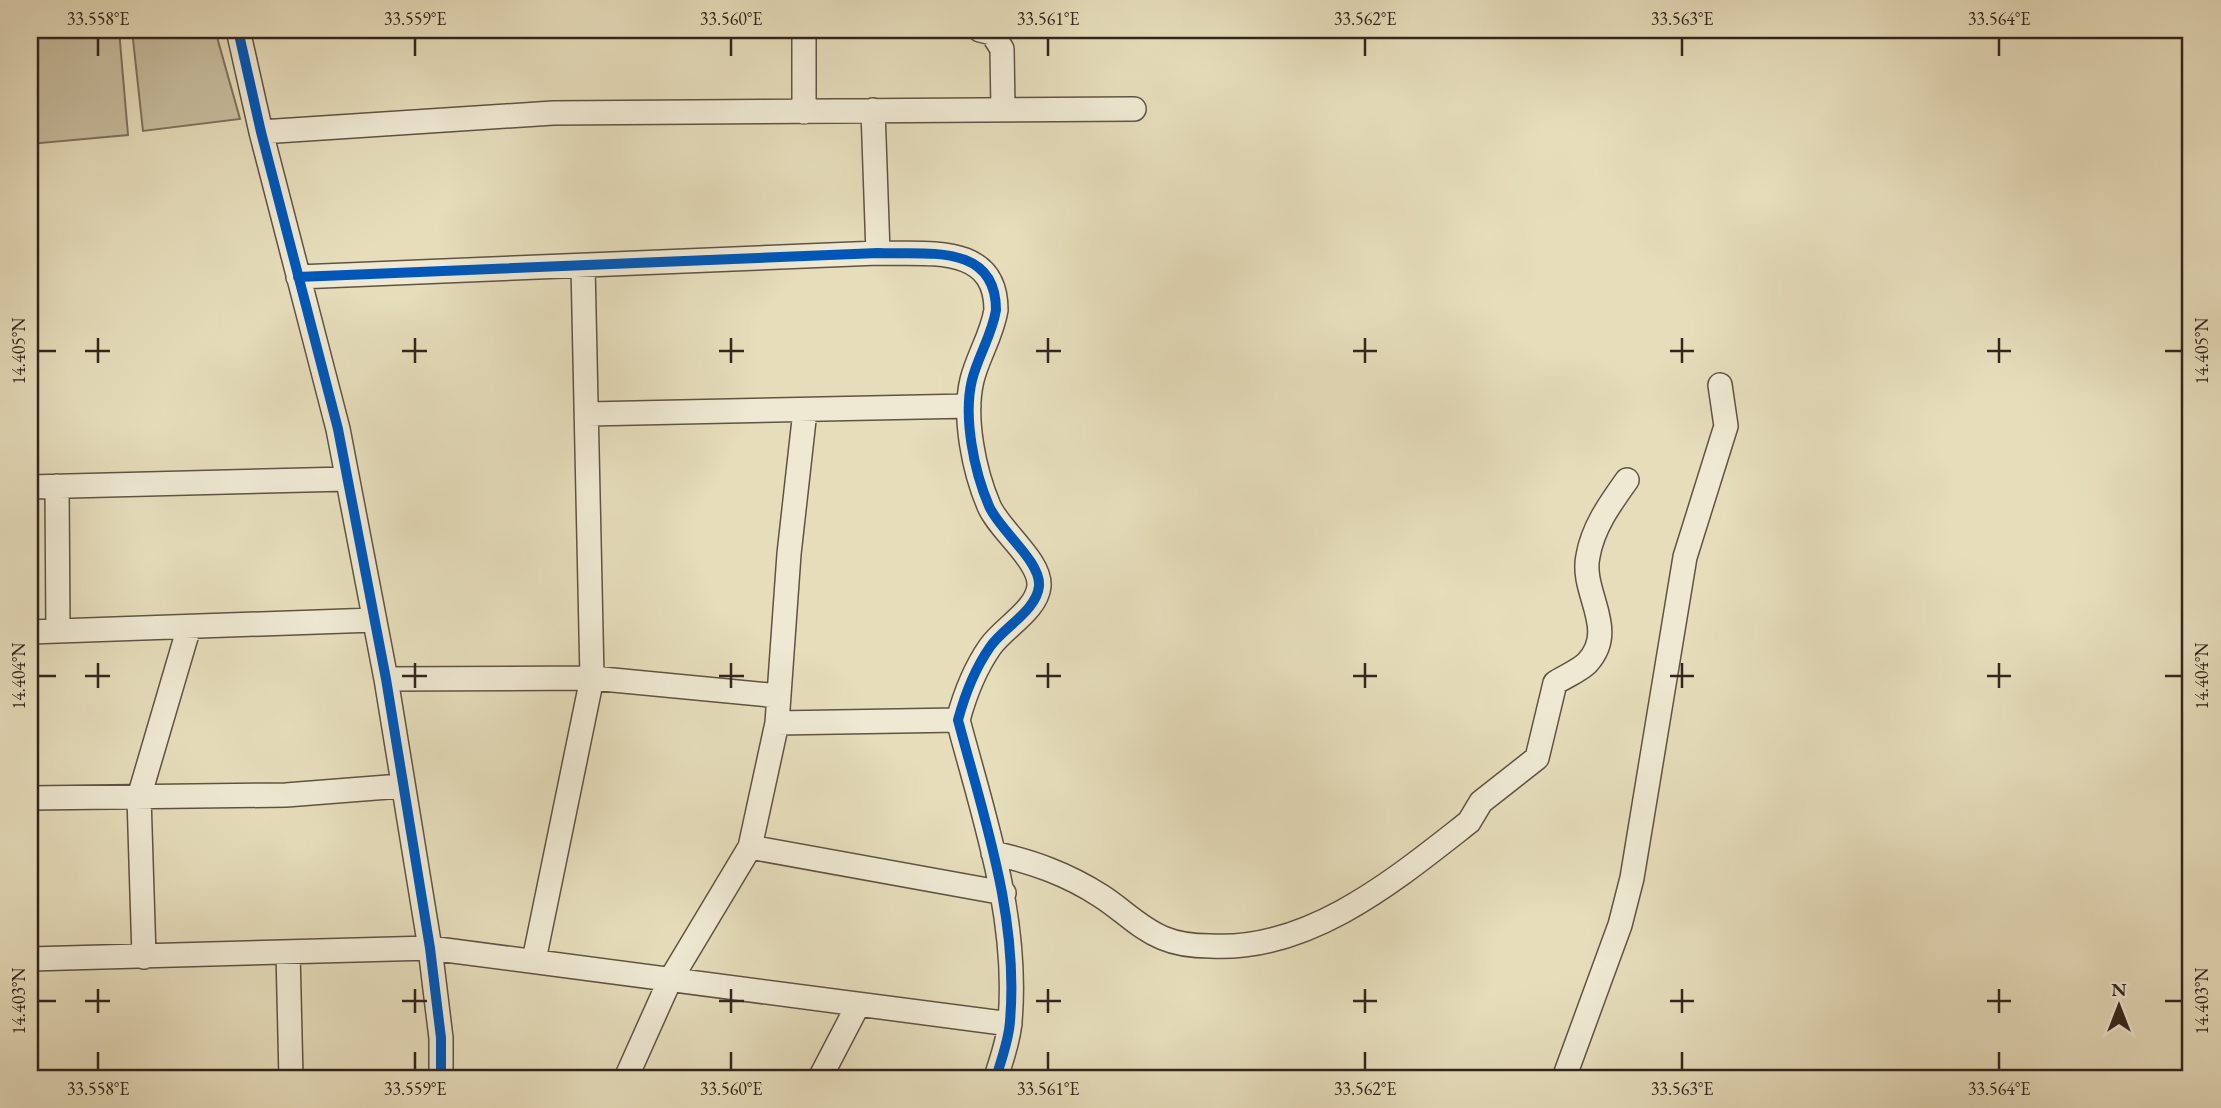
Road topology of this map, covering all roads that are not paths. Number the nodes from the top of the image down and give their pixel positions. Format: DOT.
graph roads {
  1 [pos="238,30"];
  2 [pos="804,30"];
  3 [pos="980,30"];
  4 [pos="1003,109"];
  5 [pos="1133,109"];
  6 [pos="873,110"];
  7 [pos="804,112"];
  8 [pos="261,132"];
  9 [pos="878,253"];
  10 [pos="583,266"];
  11 [pos="298,277"];
  12 [pos="1720,385"];
  13 [pos="969,406"];
  14 [pos="805,411"];
  15 [pos="588,414"];
  16 [pos="347,479"];
  17 [pos="1627,480"];
  18 [pos="58,486"];
  19 [pos="30,487"];
  20 [pos="374,620"];
  21 [pos="189,626"];
  22 [pos="58,631"];
  23 [pos="30,632"];
  24 [pos="592,678"];
  25 [pos="386,679"];
  26 [pos="779,696"];
  27 [pos="958,720"];
  28 [pos="777,723"];
  29 [pos="401,786"];
  30 [pos="139,797"];
  31 [pos="30,798"];
  32 [pos="750,847"];
  33 [pos="993,853"];
  34 [pos="1004,894"];
  35 [pos="430,948"];
  36 [pos="288,952"];
  37 [pos="144,957"];
  38 [pos="30,959"];
  39 [pos="534,960"];
  40 [pos="669,982"];
  41 [pos="858,1005"];
  42 [pos="1010,1024"];
  43 [pos="291,1078"];
  44 [pos="441,1078"];
  45 [pos="626,1078"];
  46 [pos="820,1078"];
  47 [pos="996,1078"];
  48 [pos="1564,1078"];
  1 -- 8 [label="street"];
  2 -- 7 [label="street"];
  3 -- 4 [label="street"];
  4 -- 5 [label="street"];
  4 -- 6 [label="street"];
  6 -- 7 [label="street"];
  6 -- 9 [label="street"];
  7 -- 8 [label="street"];
  8 -- 11 [label="street"];
  9 -- 10 [label="street"];
  9 -- 13 [label="street"];
  10 -- 11 [label="street"];
  10 -- 15 [label="street"];
  11 -- 16 [label="street"];
  12 -- 48 [label="street"];
  13 -- 14 [label="street"];
  13 -- 27 [label="street"];
  14 -- 15 [label="street"];
  14 -- 26 [label="street"];
  15 -- 24 [label="street"];
  16 -- 18 [label="street"];
  16 -- 20 [label="street"];
  17 -- 33 [label="street"];
  18 -- 19 [label="street"];
  18 -- 22 [label="street"];
  20 -- 21 [label="street"];
  20 -- 25 [label="street"];
  21 -- 22 [label="street"];
  21 -- 30 [label="street"];
  22 -- 23 [label="street"];
  24 -- 25 [label="street"];
  24 -- 26 [label="street"];
  24 -- 39 [label="street"];
  25 -- 29 [label="street"];
  26 -- 28 [label="street"];
  27 -- 28 [label="street"];
  27 -- 33 [label="street"];
  28 -- 32 [label="street"];
  29 -- 30 [label="street"];
  29 -- 35 [label="street"];
  30 -- 31 [label="street"];
  30 -- 37 [label="street"];
  32 -- 34 [label="street"];
  32 -- 40 [label="street"];
  33 -- 34 [label="street"];
  34 -- 42 [label="street"];
  35 -- 36 [label="street"];
  35 -- 39 [label="street"];
  35 -- 44 [label="street"];
  36 -- 37 [label="street"];
  36 -- 43 [label="street"];
  37 -- 38 [label="street"];
  39 -- 40 [label="street"];
  40 -- 41 [label="street"];
  40 -- 45 [label="street"];
  41 -- 42 [label="street"];
  41 -- 46 [label="street"];
  42 -- 47 [label="street"];
}
